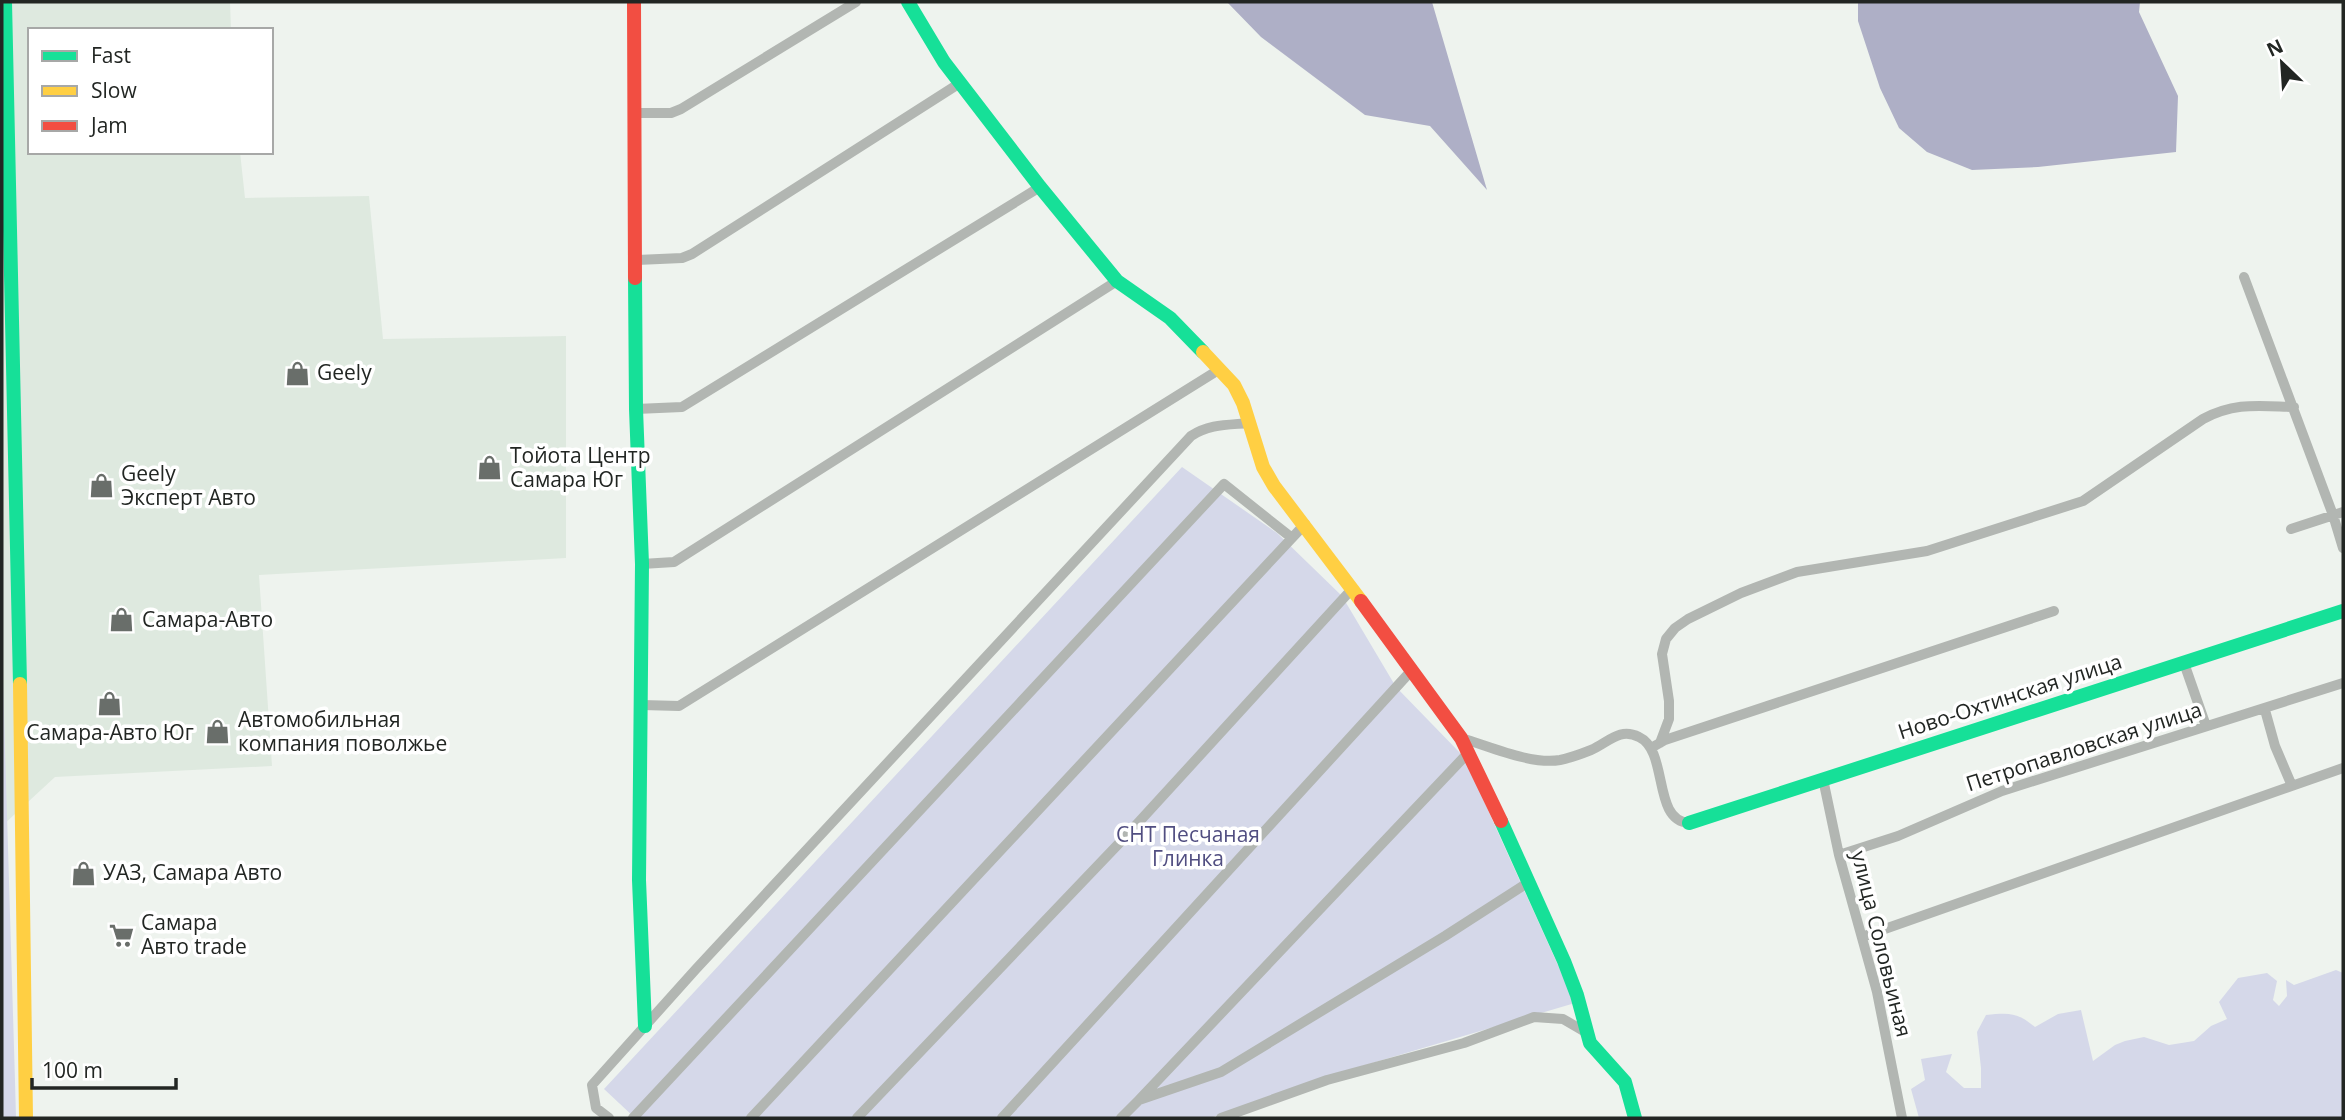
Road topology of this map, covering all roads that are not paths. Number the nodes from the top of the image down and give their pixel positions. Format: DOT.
graph roads {
  1 [pos="5,2"];
  2 [pos="634,2"];
  3 [pos="856,2"];
  4 [pos="908,2"];
  5 [pos="960,83"];
  6 [pos="634,113"];
  7 [pos="1040,187"];
  8 [pos="636,260"];
  9 [pos="2245,277"];
  10 [pos="1117,281"];
  11 [pos="1220,369"];
  12 [pos="2294,407"];
  13 [pos="636,409"];
  14 [pos="1249,423"];
  15 [pos="15,484"];
  16 [pos="2338,513"];
  17 [pos="2,514"];
  18 [pos="1305,524"];
  19 [pos="2291,529"];
  20 [pos="1292,538"];
  21 [pos="2343,548"];
  22 [pos="642,564"];
  23 [pos="1352,589"];
  24 [pos="2054,611"];
  25 [pos="2343,611"];
  26 [pos="2184,663"];
  27 [pos="1411,671"];
  28 [pos="2343,683"];
  29 [pos="642,705"];
  30 [pos="2265,709"];
  31 [pos="2206,726"];
  32 [pos="1461,738"];
  33 [pos="1655,745"];
  34 [pos="1468,754"];
  35 [pos="2343,768"];
  36 [pos="1823,779"];
  37 [pos="2292,786"];
  38 [pos="1689,823"];
  39 [pos="1839,855"];
  40 [pos="1529,882"];
  41 [pos="1862,937"];
  42 [pos="645,1026"];
  43 [pos="1587,1033"];
  44 [pos="1139,1100"];
  45 [pos="26,1118"];
  46 [pos="609,1118"];
  47 [pos="633,1118"];
  48 [pos="751,1118"];
  49 [pos="857,1118"];
  50 [pos="1002,1118"];
  51 [pos="1121,1118"];
  52 [pos="1221,1118"];
  53 [pos="1635,1118"];
  54 [pos="1902,1118"];
  1 -- 15 [label="street"];
  2 -- 6 [label="street"];
  3 -- 6 [label="street"];
  4 -- 5 [label="street"];
  5 -- 7 [label="street"];
  5 -- 8 [label="street"];
  6 -- 8 [label="street"];
  7 -- 10 [label="street"];
  7 -- 13 [label="street"];
  8 -- 13 [label="street"];
  9 -- 12 [label="street"];
  10 -- 11 [label="street"];
  10 -- 22 [label="street"];
  11 -- 14 [label="street"];
  11 -- 29 [label="street"];
  12 -- 16 [label="street"];
  12 -- 33 [label="street"];
  13 -- 22 [label="street"];
  14 -- 18 [label="street"];
  14 -- 42 [label="street"];
  15 -- 17 [label="street"];
  15 -- 45 [label="street"];
  16 -- 19 [label="street"];
  16 -- 21 [label="street"];
  18 -- 20 [label="street"];
  18 -- 23 [label="street"];
  20 -- 47 [label="street"];
  20 -- 48 [label="street"];
  22 -- 29 [label="street"];
  23 -- 27 [label="street"];
  23 -- 49 [label="street"];
  24 -- 33 [label="street"];
  25 -- 26 [label="street, Ново-Охтинская улица"];
  26 -- 31 [label="street"];
  26 -- 36 [label="street, Ново-Охтинская улица"];
  27 -- 32 [label="street"];
  27 -- 50 [label="street"];
  28 -- 30 [label="street, Петропавловская улица"];
  29 -- 42 [label="street"];
  30 -- 31 [label="street, Петропавловская улица"];
  30 -- 37 [label="street"];
  31 -- 39 [label="street, Петропавловская улица"];
  32 -- 33 [label="street"];
  32 -- 34 [label="street"];
  33 -- 38 [label="street"];
  34 -- 40 [label="street"];
  34 -- 44 [label="street"];
  35 -- 37 [label="street"];
  36 -- 38 [label="street, Ново-Охтинская улица"];
  36 -- 39 [label="street, улица Соловьиная"];
  37 -- 41 [label="street"];
  39 -- 41 [label="street, улица Соловьиная"];
  40 -- 43 [label="street"];
  40 -- 44 [label="street"];
  41 -- 54 [label="street, улица Соловьиная"];
  42 -- 46 [label="street"];
  43 -- 52 [label="street"];
  43 -- 53 [label="street"];
  44 -- 51 [label="street"];
}
